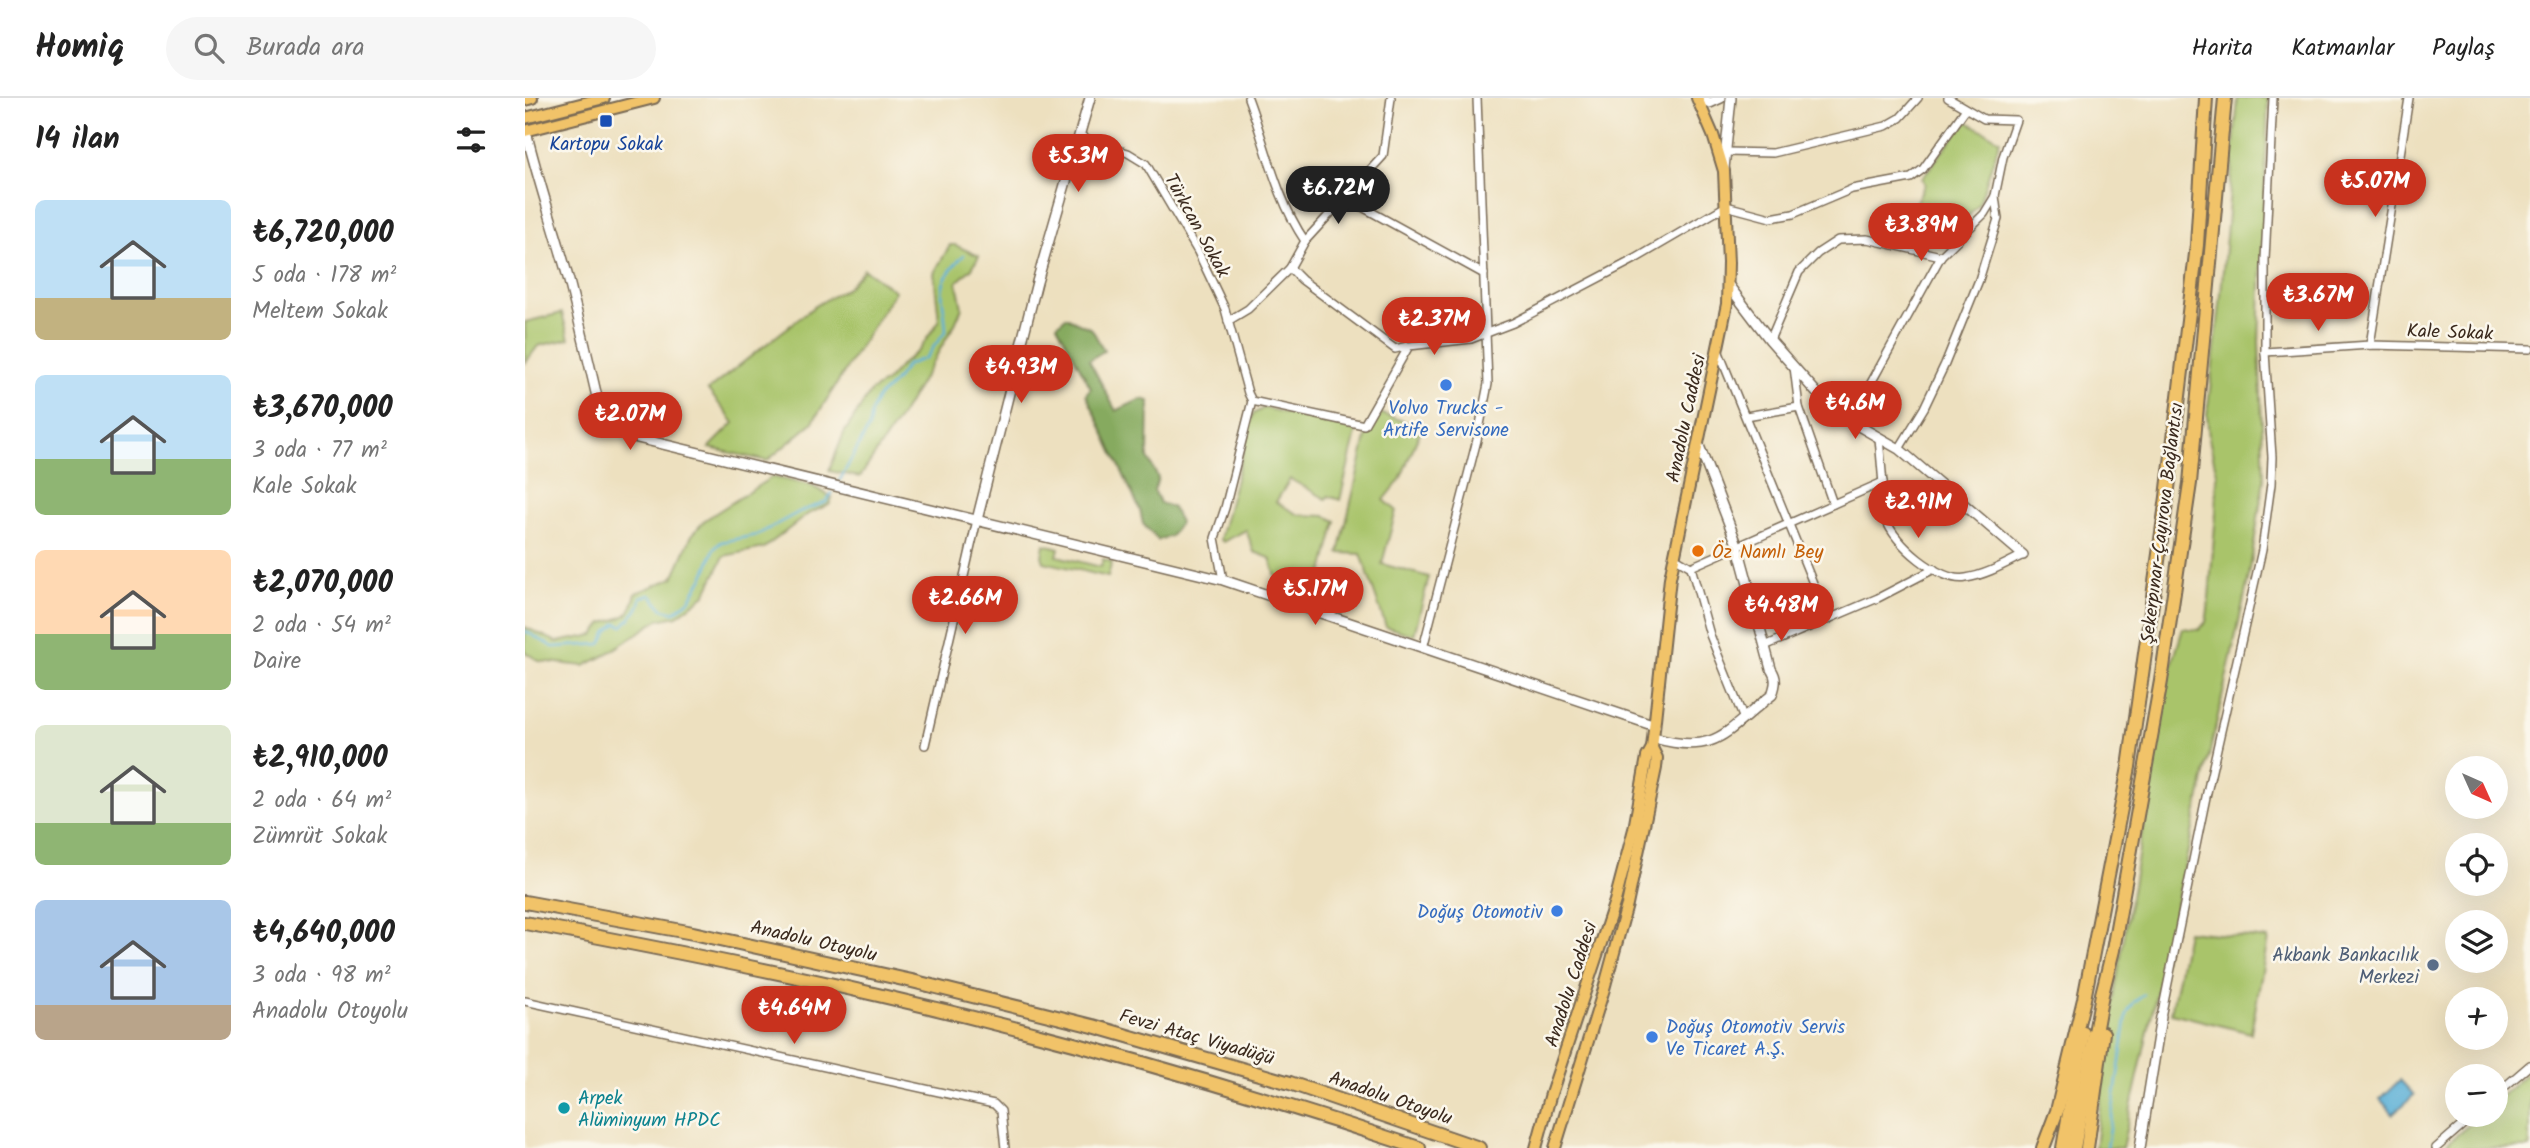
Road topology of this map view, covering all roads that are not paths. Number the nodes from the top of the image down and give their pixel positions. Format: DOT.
graph roads {
  1 [pos="532,98"];
  2 [pos="604,98"];
  3 [pos="654,98"];
  4 [pos="1090,98"];
  5 [pos="1248,98"];
  6 [pos="1391,98"];
  7 [pos="1477,98"];
  8 [pos="1699,98"];
  9 [pos="1721,98"];
  10 [pos="1731,98"];
  11 [pos="1918,98"];
  12 [pos="1948,98"];
  13 [pos="2205,98"];
  14 [pos="2225,98"];
  15 [pos="2273,98"];
  16 [pos="2409,98"];
  17 [pos="525,100"];
  18 [pos="1965,110"];
  19 [pos="525,118"];
  20 [pos="525,131"];
  21 [pos="1079,134"];
  22 [pos="1726,152"];
  23 [pos="1724,171"];
  24 [pos="1995,196"];
  25 [pos="1346,198"];
  26 [pos="1726,206"];
  27 [pos="1305,241"];
  28 [pos="1941,256"];
  29 [pos="1290,268"];
  30 [pos="1484,274"];
  31 [pos="1729,286"];
  32 [pos="1229,321"];
  33 [pos="1486,332"];
  34 [pos="1770,340"];
  35 [pos="2370,345"];
  36 [pos="1409,346"];
  37 [pos="1718,349"];
  38 [pos="2530,349"];
  39 [pos="2265,352"];
  40 [pos="1793,366"];
  41 [pos="1252,401"];
  42 [pos="1799,407"];
  43 [pos="1746,416"];
  44 [pos="1850,421"];
  45 [pos="1879,438"];
  46 [pos="1698,443"];
  47 [pos="1899,449"];
  48 [pos="1882,482"];
  49 [pos="1833,504"];
  50 [pos="977,520"];
  51 [pos="1788,524"];
  52 [pos="1738,547"];
  53 [pos="2023,555"];
  54 [pos="1674,557"];
  55 [pos="1691,567"];
  56 [pos="1934,569"];
  57 [pos="1223,580"];
  58 [pos="1828,620"];
  59 [pos="1767,645"];
  60 [pos="1423,648"];
  61 [pos="1744,717"];
  62 [pos="1655,726"];
  63 [pos="1653,743"];
  64 [pos="925,746"];
  65 [pos="2112,856"];
  66 [pos="525,902"];
  67 [pos="525,923"];
  68 [pos="2113,950"];
  69 [pos="525,1001"];
  70 [pos="2161,1017"];
  71 [pos="1093,1026"];
  72 [pos="2530,1065"];
  73 [pos="1290,1083"];
  74 [pos="2508,1084"];
  75 [pos="2460,1127"];
  76 [pos="1556,1144"];
  77 [pos="1005,1148"];
  78 [pos="1419,1148"];
  79 [pos="1479,1148"];
  80 [pos="1536,1148"];
  81 [pos="2043,1148"];
  82 [pos="2063,1148"];
  83 [pos="2074,1148"];
  84 [pos="2087,1148"];
  85 [pos="2140,1148"];
  86 [pos="2436,1148"];
  1 -- 17 [label="main road"];
  2 -- 19 [label="main road"];
  3 -- 20 [label="main road"];
  4 -- 21 [label="street"];
  5 -- 27 [label="street"];
  6 -- 25 [label="street"];
  7 -- 30 [label="street"];
  8 -- 9 [label="street"];
  8 -- 23 [label="main road, Anadolu Caddesi"];
  10 -- 22 [label="street"];
  11 -- 22 [label="street"];
  12 -- 18 [label="street"];
  13 -- 65 [label="highway, Şekerpınar-Çayırova Bağlantısı"];
  14 -- 68 [label="highway, Şekerpınar-Çayırova Bağlantısı"];
  15 -- 39 [label="street"];
  16 -- 35 [label="street"];
  18 -- 24 [label="street"];
  18 -- 26 [label="street"];
  20 -- 50 [label="street"];
  21 -- 32 [label="street, Türkcan Sokak"];
  21 -- 50 [label="street"];
  22 -- 23 [label="street"];
  23 -- 26 [label="main road, Anadolu Caddesi"];
  24 -- 28 [label="street"];
  24 -- 47 [label="street"];
  25 -- 27 [label="street"];
  25 -- 30 [label="street"];
  26 -- 31 [label="main road, Anadolu Caddesi"];
  26 -- 33 [label="street"];
  27 -- 29 [label="street"];
  28 -- 34 [label="street"];
  28 -- 44 [label="street"];
  29 -- 32 [label="street"];
  29 -- 36 [label="street"];
  30 -- 33 [label="street"];
  31 -- 34 [label="street"];
  31 -- 37 [label="main road, Anadolu Caddesi"];
  32 -- 41 [label="street, Türkcan Sokak"];
  33 -- 36 [label="street"];
  33 -- 60 [label="street"];
  34 -- 40 [label="street"];
  35 -- 38 [label="street, Kale Sokak"];
  35 -- 39 [label="street, Kale Sokak"];
  36 -- 41 [label="street"];
  37 -- 43 [label="street"];
  37 -- 46 [label="main road, Anadolu Caddesi"];
  39 -- 70 [label="street"];
  40 -- 42 [label="street"];
  40 -- 44 [label="street"];
  41 -- 57 [label="street"];
  42 -- 43 [label="street"];
  42 -- 49 [label="street"];
  43 -- 51 [label="street"];
  44 -- 45 [label="street"];
  45 -- 47 [label="street"];
  45 -- 48 [label="street"];
  46 -- 52 [label="street"];
  46 -- 54 [label="main road, Anadolu Caddesi"];
  47 -- 53 [label="street"];
  48 -- 49 [label="street"];
  48 -- 56 [label="street"];
  49 -- 51 [label="street"];
  50 -- 57 [label="street"];
  50 -- 64 [label="street"];
  51 -- 52 [label="street"];
  51 -- 58 [label="street"];
  52 -- 55 [label="street"];
  52 -- 59 [label="street"];
  53 -- 56 [label="street"];
  54 -- 55 [label="street"];
  54 -- 62 [label="main road, Anadolu Caddesi"];
  55 -- 61 [label="street"];
  56 -- 58 [label="street"];
  57 -- 60 [label="street"];
  58 -- 59 [label="street"];
  59 -- 61 [label="street"];
  60 -- 62 [label="street"];
  61 -- 63 [label="street"];
  62 -- 63 [label="main road, Anadolu Caddesi"];
  63 -- 76 [label="main road, Anadolu Caddesi"];
  63 -- 80 [label="main road, Anadolu Caddesi"];
  65 -- 81 [label="highway"];
  65 -- 82 [label="highway"];
  66 -- 71 [label="highway, Anadolu Otoyolu"];
  67 -- 78 [label="highway, Anadolu Otoyolu"];
  68 -- 83 [label="highway"];
  68 -- 84 [label="highway"];
  69 -- 77 [label="street"];
  70 -- 85 [label="street"];
  71 -- 73 [label="highway, Fevzi Ataç Viyadüğü"];
  72 -- 74 [label="street"];
  73 -- 79 [label="highway, Anadolu Otoyolu"];
  75 -- 86 [label="street"];
}
